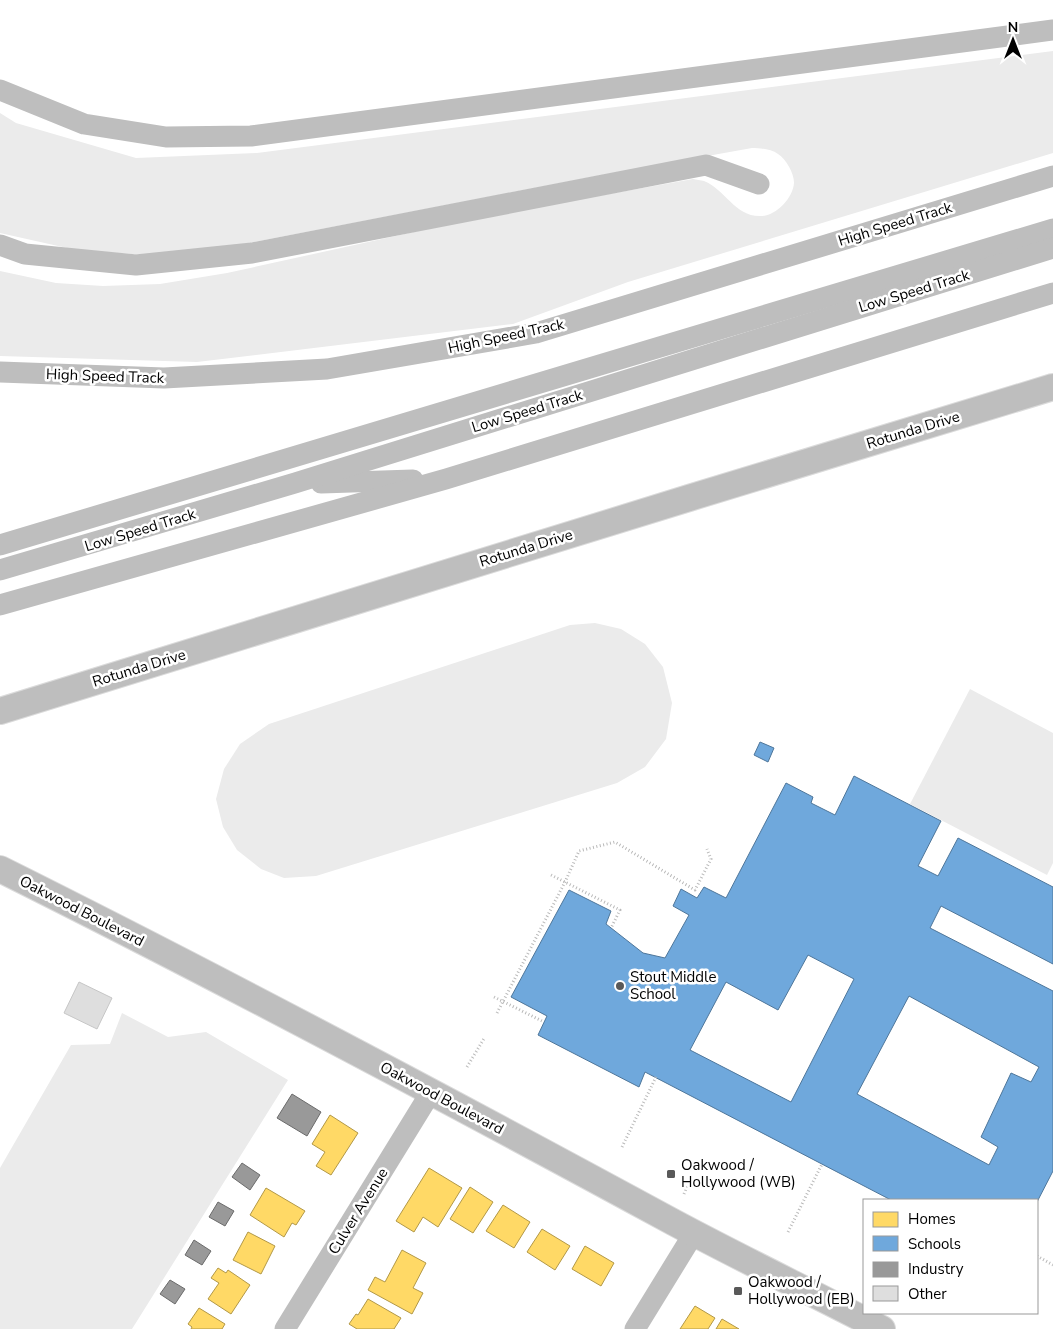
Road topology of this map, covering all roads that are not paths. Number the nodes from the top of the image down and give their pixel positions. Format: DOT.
graph roads {
  1 [pos="1053,30"];
  2 [pos="0,90"];
  3 [pos="1053,176"];
  4 [pos="759,184"];
  5 [pos="1053,229"];
  6 [pos="0,245"];
  7 [pos="1053,248"];
  8 [pos="1053,292"];
  9 [pos="0,372"];
  10 [pos="1053,387"];
  11 [pos="446,479"];
  12 [pos="294,483"];
  13 [pos="0,545"];
  14 [pos="0,570"];
  15 [pos="0,605"];
  16 [pos="35,700"];
  17 [pos="0,711"];
  18 [pos="0,727"];
  19 [pos="2,868"];
  20 [pos="431,1092"];
  21 [pos="694,1233"];
  22 [pos="285,1329"];
  23 [pos="635,1329"];
  24 [pos="882,1329"];
  1 -- 2 [label="street"];
  3 -- 9 [label="street, High Speed Track"];
  4 -- 6 [label="street"];
  5 -- 13 [label="street"];
  7 -- 12 [label="street, Low Speed Track"];
  8 -- 11 [label="street"];
  10 -- 16 [label="main road, Rotunda Drive"];
  11 -- 12 [label="street"];
  11 -- 15 [label="street"];
  12 -- 14 [label="street, Low Speed Track"];
  16 -- 17 [label="main road, Rotunda Drive"];
  16 -- 18 [label="main road"];
  19 -- 20 [label="main road, Oakwood Boulevard"];
  20 -- 21 [label="main road, Oakwood Boulevard"];
  20 -- 22 [label="street, Culver Avenue"];
  21 -- 23 [label="street"];
  21 -- 24 [label="main road, Oakwood Boulevard"];
}
